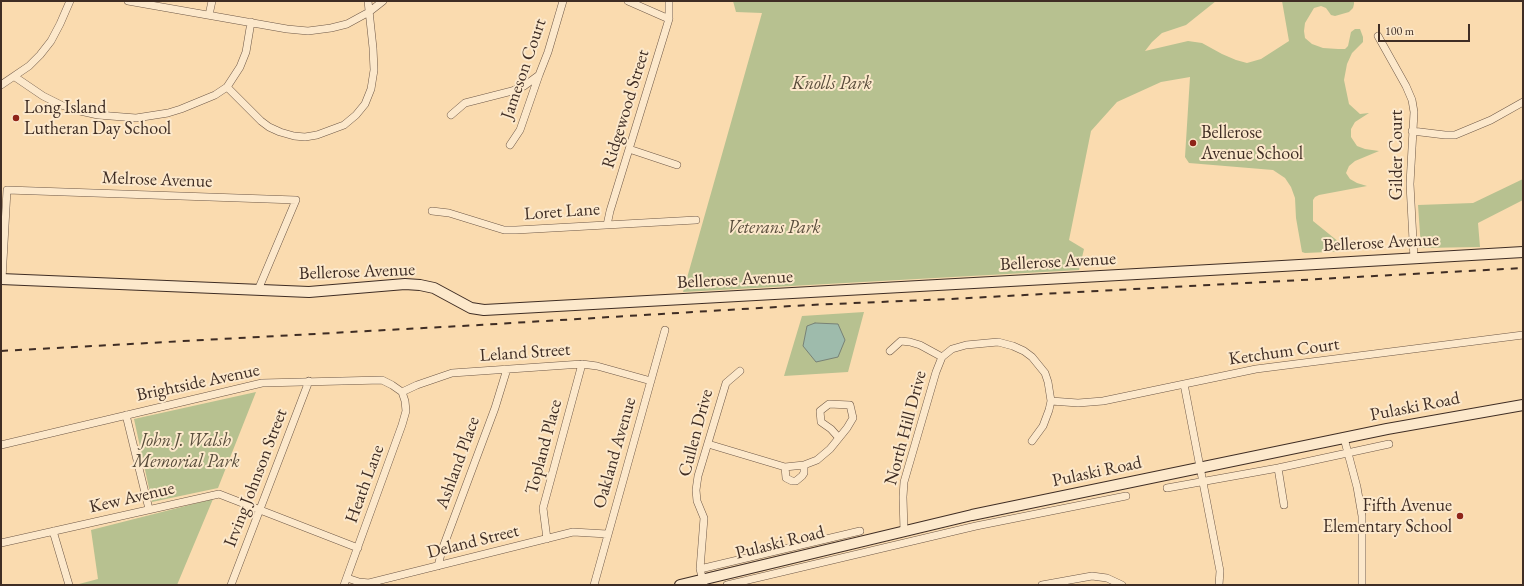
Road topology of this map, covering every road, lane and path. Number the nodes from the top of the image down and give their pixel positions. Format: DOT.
graph roads {
  1 [pos="70,1"];
  2 [pos="128,1"];
  3 [pos="212,1"];
  4 [pos="368,1"];
  5 [pos="384,1"];
  6 [pos="563,1"];
  7 [pos="628,1"];
  8 [pos="669,1"];
  9 [pos="369,12"];
  10 [pos="209,15"];
  11 [pos="669,19"];
  12 [pos="251,22"];
  13 [pos="1378,36"];
  14 [pos="539,75"];
  15 [pos="15,77"];
  16 [pos="1,85"];
  17 [pos="227,87"];
  18 [pos="1523,102"];
  19 [pos="451,115"];
  20 [pos="1412,131"];
  21 [pos="510,145"];
  22 [pos="629,149"];
  23 [pos="677,165"];
  24 [pos="432,211"];
  25 [pos="696,220"];
  26 [pos="607,224"];
  27 [pos="1523,252"];
  28 [pos="1414,259"];
  29 [pos="1,279"];
  30 [pos="258,290"];
  31 [pos="665,330"];
  32 [pos="1523,335"];
  33 [pos="890,351"];
  34 [pos="942,358"];
  35 [pos="582,364"];
  36 [pos="506,369"];
  37 [pos="740,371"];
  38 [pos="309,381"];
  39 [pos="651,381"];
  40 [pos="1184,384"];
  41 [pos="402,392"];
  42 [pos="1051,401"];
  43 [pos="1523,405"];
  44 [pos="126,414"];
  45 [pos="839,438"];
  46 [pos="1344,438"];
  47 [pos="1032,441"];
  48 [pos="708,444"];
  49 [pos="1389,444"];
  50 [pos="1,445"];
  51 [pos="1347,452"];
  52 [pos="804,465"];
  53 [pos="785,467"];
  54 [pos="1201,468"];
  55 [pos="1278,468"];
  56 [pos="1203,481"];
  57 [pos="1167,488"];
  58 [pos="1089,491"];
  59 [pos="1126,496"];
  60 [pos="1092,503"];
  61 [pos="1284,505"];
  62 [pos="149,509"];
  63 [pos="260,509"];
  64 [pos="972,515"];
  65 [pos="976,526"];
  66 [pos="53,531"];
  67 [pos="860,531"];
  68 [pos="904,531"];
  69 [pos="607,534"];
  70 [pos="547,539"];
  71 [pos="1,543"];
  72 [pos="358,548"];
  73 [pos="438,566"];
  74 [pos="700,569"];
  75 [pos="346,581"];
  76 [pos="703,582"];
  77 [pos="69,585"];
  78 [pos="231,585"];
  79 [pos="594,585"];
  80 [pos="680,585"];
  81 [pos="727,585"];
  82 [pos="1042,585"];
  83 [pos="1122,585"];
  84 [pos="1220,585"];
  85 [pos="1362,585"];
  1 -- 15 [label="street"];
  2 -- 10 [label="street"];
  3 -- 10 [label="street"];
  4 -- 9 [label="street"];
  5 -- 9 [label="street"];
  6 -- 14 [label="street, Jameson Court"];
  7 -- 11 [label="street"];
  8 -- 11 [label="street, Ridgewood Street"];
  9 -- 12 [label="street"];
  9 -- 17 [label="street"];
  10 -- 12 [label="street"];
  11 -- 22 [label="street, Ridgewood Street"];
  12 -- 17 [label="street"];
  13 -- 20 [label="street, Gilder Court"];
  14 -- 19 [label="street"];
  14 -- 21 [label="street, Jameson Court"];
  15 -- 16 [label="street"];
  15 -- 17 [label="street"];
  18 -- 20 [label="street"];
  20 -- 28 [label="street, Gilder Court"];
  22 -- 23 [label="street"];
  22 -- 26 [label="street, Ridgewood Street"];
  24 -- 26 [label="street, Loret Lane"];
  25 -- 26 [label="street, Loret Lane"];
  27 -- 28 [label="street, Bellerose Avenue"];
  28 -- 30 [label="street, Bellerose Avenue"];
  29 -- 30 [label="street, Bellerose Avenue"];
  29 -- 30 [label="street, Melrose Avenue"];
  31 -- 39 [label="street, Oakland Avenue"];
  32 -- 40 [label="street, Ketchum Court"];
  33 -- 34 [label="street"];
  34 -- 42 [label="street"];
  34 -- 68 [label="street, North Hill Drive"];
  35 -- 36 [label="street, Leland Street"];
  35 -- 39 [label="street, Leland Street"];
  35 -- 70 [label="street, Topland Place"];
  36 -- 41 [label="street, Leland Street"];
  36 -- 73 [label="street, Ashland Place"];
  37 -- 48 [label="street, Cullen Drive"];
  38 -- 41 [label="street, Brightside Avenue"];
  38 -- 44 [label="street, Brightside Avenue"];
  38 -- 63 [label="street, Irving Johnson Street"];
  39 -- 69 [label="street, Oakland Avenue"];
  40 -- 42 [label="street, Ketchum Court"];
  40 -- 54 [label="street"];
  41 -- 72 [label="street, Heath Lane"];
  42 -- 47 [label="street"];
  43 -- 46 [label="street, Pulaski Road"];
  44 -- 50 [label="street, Brightside Avenue"];
  44 -- 62 [label="street"];
  45 -- 45 [label="street"];
  45 -- 52 [label="street"];
  46 -- 51 [label="street"];
  46 -- 54 [label="street, Pulaski Road"];
  48 -- 53 [label="street"];
  48 -- 74 [label="street, Cullen Drive"];
  49 -- 51 [label="street"];
  51 -- 55 [label="street"];
  51 -- 85 [label="street"];
  52 -- 53 [label="street"];
  52 -- 53 [label="street"];
  54 -- 56 [label="street"];
  54 -- 58 [label="street, Pulaski Road"];
  55 -- 56 [label="street"];
  55 -- 61 [label="street"];
  56 -- 57 [label="street"];
  56 -- 84 [label="street"];
  58 -- 60 [label="street"];
  58 -- 64 [label="street, Pulaski Road"];
  59 -- 60 [label="street"];
  60 -- 65 [label="street"];
  62 -- 63 [label="street, Kew Avenue"];
  62 -- 66 [label="street, Kew Avenue"];
  63 -- 72 [label="street, Kew Avenue"];
  63 -- 78 [label="street, Irving Johnson Street"];
  64 -- 65 [label="street"];
  64 -- 68 [label="street, Pulaski Road"];
  65 -- 81 [label="street"];
  66 -- 71 [label="street, Kew Avenue"];
  66 -- 77 [label="street"];
  67 -- 74 [label="street"];
  68 -- 76 [label="street, Pulaski Road"];
  69 -- 70 [label="street, Deland Street"];
  69 -- 79 [label="street, Oakland Avenue"];
  70 -- 73 [label="street, Deland Street"];
  72 -- 75 [label="street, Heath Lane"];
  73 -- 75 [label="street, Deland Street"];
  74 -- 76 [label="street, Cullen Drive"];
  76 -- 80 [label="street, Pulaski Road"];
  82 -- 83 [label="street"];
}
